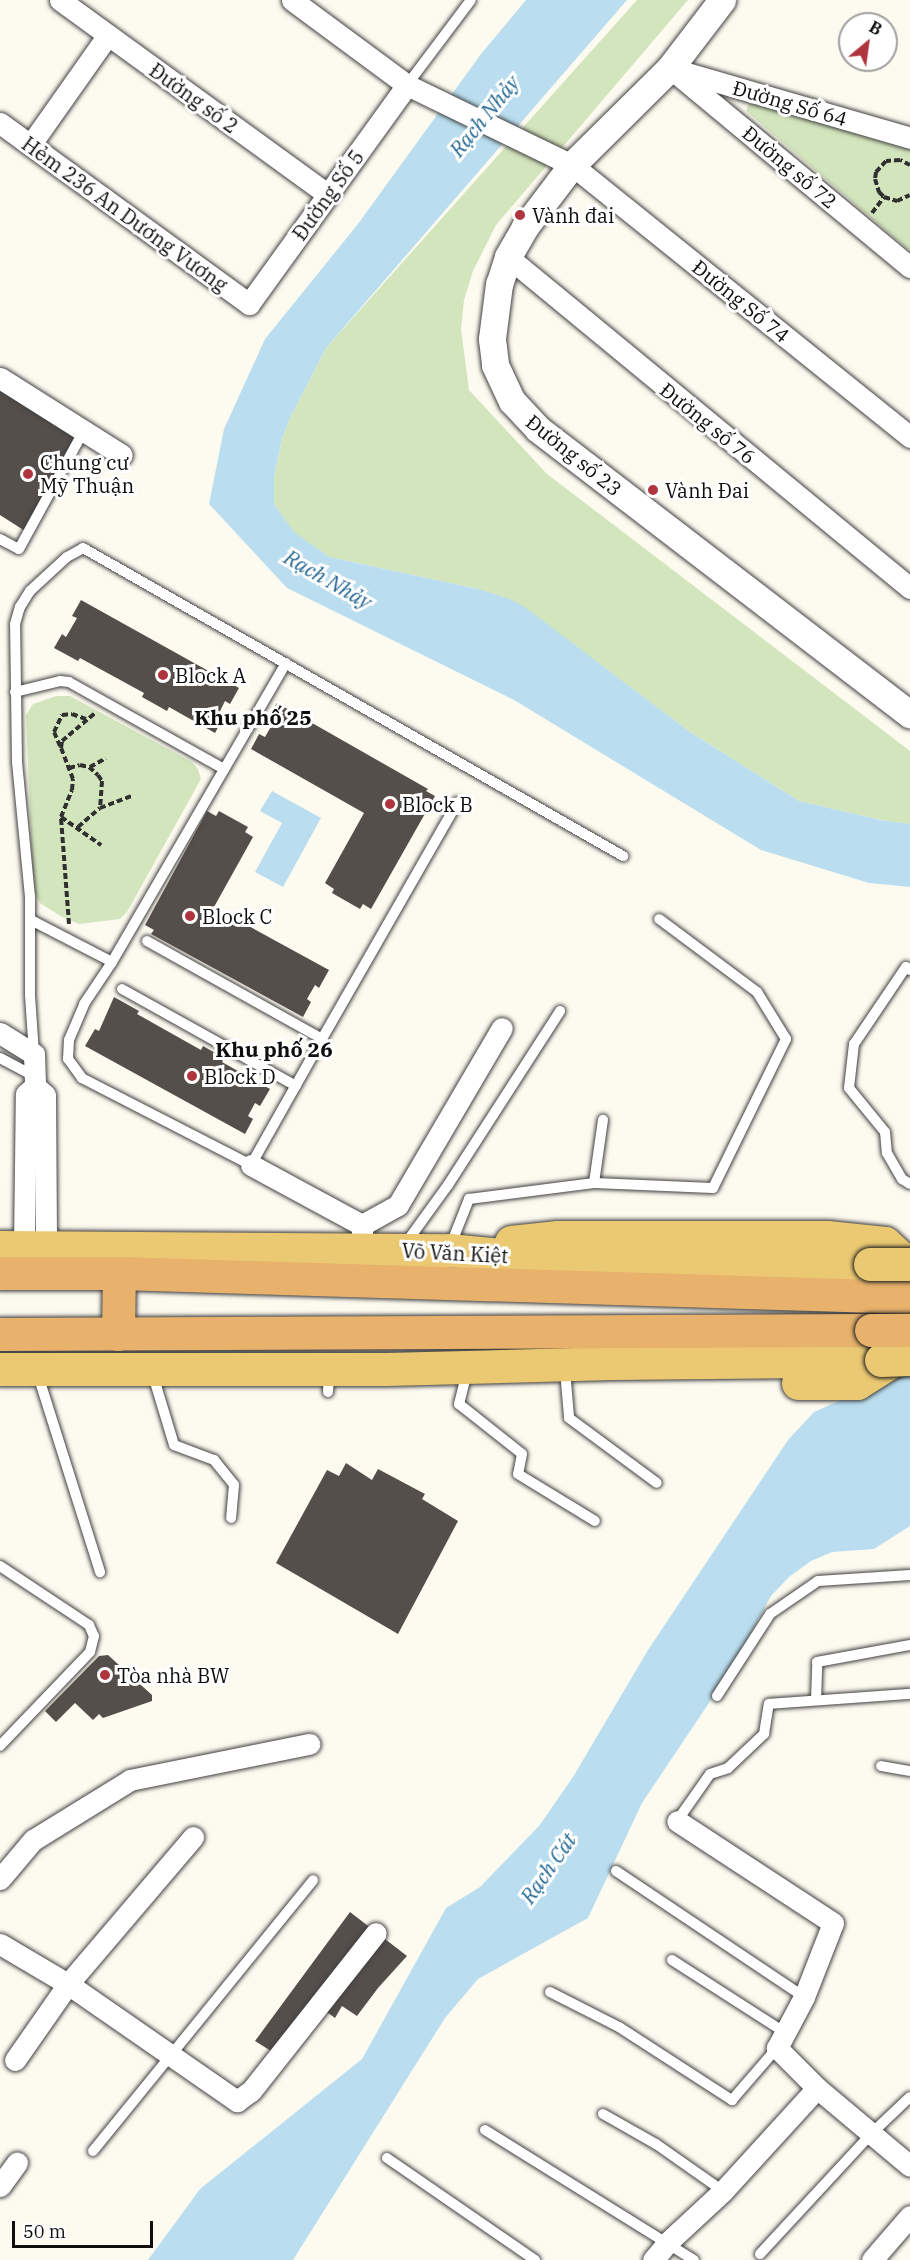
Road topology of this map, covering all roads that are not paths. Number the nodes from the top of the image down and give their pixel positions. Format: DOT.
graph roads {
  1 [pos="60,0"];
  2 [pos="292,0"];
  3 [pos="471,0"];
  4 [pos="722,0"];
  5 [pos="108,34"];
  6 [pos="670,68"];
  7 [pos="415,90"];
  8 [pos="0,123"];
  9 [pos="910,138"];
  10 [pos="31,144"];
  11 [pos="572,165"];
  12 [pos="327,195"];
  13 [pos="508,257"];
  14 [pos="910,267"];
  15 [pos="249,304"];
  16 [pos="0,378"];
  17 [pos="83,432"];
  18 [pos="910,437"];
  19 [pos="122,455"];
  20 [pos="0,539"];
  21 [pos="910,588"];
  22 [pos="286,663"];
  23 [pos="15,692"];
  24 [pos="910,714"];
  25 [pos="224,769"];
  26 [pos="458,802"];
  27 [pos="623,856"];
  28 [pos="31,920"];
  29 [pos="659,920"];
  30 [pos="147,941"];
  31 [pos="112,962"];
  32 [pos="910,970"];
  33 [pos="122,989"];
  34 [pos="560,1011"];
  35 [pos="502,1028"];
  36 [pos="0,1033"];
  37 [pos="322,1039"];
  38 [pos="34,1054"];
  39 [pos="0,1058"];
  40 [pos="35,1082"];
  41 [pos="296,1086"];
  42 [pos="603,1120"];
  43 [pos="251,1165"];
  44 [pos="594,1183"];
  45 [pos="910,1184"];
  46 [pos="362,1237"];
  47 [pos="23,1247"];
  48 [pos="400,1250"];
  49 [pos="449,1250"];
  50 [pos="895,1256"];
  51 [pos="0,1273"];
  52 [pos="119,1273"];
  53 [pos="910,1297"];
  54 [pos="910,1329"];
  55 [pos="0,1334"];
  56 [pos="118,1334"];
  57 [pos="887,1350"];
  58 [pos="0,1369"];
  59 [pos="36,1369"];
  60 [pos="151,1369"];
  61 [pos="386,1369"];
  62 [pos="465,1380"];
  63 [pos="566,1382"];
  64 [pos="657,1483"];
  65 [pos="231,1518"];
  66 [pos="595,1521"];
  67 [pos="0,1566"];
  68 [pos="100,1572"];
  69 [pos="910,1575"];
  70 [pos="910,1645"];
  71 [pos="910,1694"];
  72 [pos="717,1696"];
  73 [pos="816,1700"];
  74 [pos="309,1744"];
  75 [pos="0,1746"];
  76 [pos="881,1767"];
  77 [pos="910,1771"];
  78 [pos="677,1821"];
  79 [pos="193,1837"];
  80 [pos="616,1871"];
  81 [pos="0,1879"];
  82 [pos="313,1880"];
  83 [pos="376,1933"];
  84 [pos="0,1944"];
  85 [pos="672,1960"];
  86 [pos="68,1984"];
  87 [pos="550,1992"];
  88 [pos="804,1997"];
  89 [pos="780,2040"];
  90 [pos="169,2054"];
  91 [pos="15,2060"];
  92 [pos="817,2088"];
  93 [pos="910,2097"];
  94 [pos="603,2114"];
  95 [pos="485,2130"];
  96 [pos="872,2133"];
  97 [pos="93,2151"];
  98 [pos="387,2158"];
  99 [pos="17,2163"];
  100 [pos="910,2166"];
  101 [pos="0,2186"];
  102 [pos="723,2191"];
  103 [pos="910,2216"];
  104 [pos="668,2242"];
  105 [pos="760,2254"];
  106 [pos="535,2260"];
  107 [pos="653,2260"];
  108 [pos="694,2260"];
  109 [pos="872,2260"];
  1 -- 5 [label="street, Đường số 2"];
  2 -- 7 [label="street, Đường Số 74"];
  3 -- 7 [label="lane"];
  4 -- 6 [label="street, Đường số 23"];
  5 -- 10 [label="street"];
  5 -- 12 [label="street, Đường số 2"];
  6 -- 9 [label="street, Đường Số 64"];
  6 -- 11 [label="street, Đường số 23"];
  6 -- 14 [label="street, Đường số 72"];
  7 -- 11 [label="street, Đường Số 74"];
  7 -- 12 [label="street, Đường Số 5"];
  8 -- 10 [label="street, Hẻm 236 An Dương Vương"];
  10 -- 15 [label="street, Hẻm 236 An Dương Vương"];
  11 -- 13 [label="street, Đường số 23"];
  11 -- 18 [label="street, Đường Số 74"];
  12 -- 15 [label="street, Đường Số 5"];
  13 -- 21 [label="street, Đường số 76"];
  13 -- 24 [label="street, Đường số 23"];
  16 -- 17 [label="street"];
  17 -- 19 [label="street"];
  17 -- 20 [label="lane"];
  22 -- 23 [label="lane"];
  22 -- 25 [label="lane"];
  22 -- 27 [label="lane"];
  23 -- 25 [label="lane"];
  23 -- 28 [label="lane"];
  25 -- 31 [label="lane"];
  26 -- 37 [label="lane"];
  28 -- 31 [label="lane"];
  28 -- 38 [label="lane"];
  29 -- 44 [label="lane"];
  30 -- 37 [label="lane"];
  31 -- 43 [label="lane"];
  32 -- 45 [label="lane"];
  33 -- 41 [label="lane"];
  34 -- 48 [label="lane"];
  35 -- 46 [label="street"];
  36 -- 38 [label="street"];
  37 -- 41 [label="lane"];
  38 -- 40 [label="street"];
  39 -- 40 [label="lane"];
  40 -- 47 [label="street"];
  41 -- 43 [label="lane"];
  42 -- 44 [label="lane"];
  43 -- 46 [label="street"];
  44 -- 49 [label="lane"];
  46 -- 47 [label="main road, Võ Văn Kiệt"];
  46 -- 48 [label="main road, Võ Văn Kiệt"];
  48 -- 49 [label="main road, Võ Văn Kiệt"];
  49 -- 50 [label="main road, Võ Văn Kiệt"];
  51 -- 52 [label="highway, Võ Văn Kiệt"];
  52 -- 53 [label="highway, Võ Văn Kiệt"];
  52 -- 56 [label="highway"];
  54 -- 57 [label="highway, bridge"];
  54 -- 63 [label="main road"];
  55 -- 56 [label="highway"];
  56 -- 57 [label="highway"];
  57 -- 61 [label="main road"];
  58 -- 59 [label="main road"];
  59 -- 60 [label="main road"];
  59 -- 68 [label="lane"];
  60 -- 61 [label="main road"];
  60 -- 65 [label="lane"];
  61 -- 62 [label="main road"];
  62 -- 63 [label="main road"];
  62 -- 66 [label="lane"];
  63 -- 64 [label="lane"];
  67 -- 75 [label="lane"];
  69 -- 72 [label="lane"];
  70 -- 73 [label="lane"];
  71 -- 73 [label="lane"];
  73 -- 78 [label="lane"];
  74 -- 81 [label="street"];
  76 -- 77 [label="lane"];
  78 -- 88 [label="street"];
  79 -- 86 [label="street"];
  80 -- 88 [label="lane"];
  82 -- 90 [label="lane"];
  83 -- 90 [label="street"];
  84 -- 86 [label="street"];
  85 -- 89 [label="lane"];
  86 -- 90 [label="street"];
  86 -- 91 [label="street"];
  87 -- 89 [label="lane"];
  88 -- 89 [label="street"];
  89 -- 92 [label="street"];
  90 -- 97 [label="lane"];
  92 -- 96 [label="street"];
  92 -- 102 [label="street"];
  93 -- 96 [label="lane"];
  94 -- 102 [label="lane"];
  95 -- 104 [label="lane"];
  96 -- 100 [label="street"];
  96 -- 105 [label="lane"];
  98 -- 106 [label="lane"];
  99 -- 101 [label="street"];
  102 -- 104 [label="street"];
  103 -- 109 [label="street"];
  104 -- 107 [label="street"];
  104 -- 108 [label="lane"];
}
